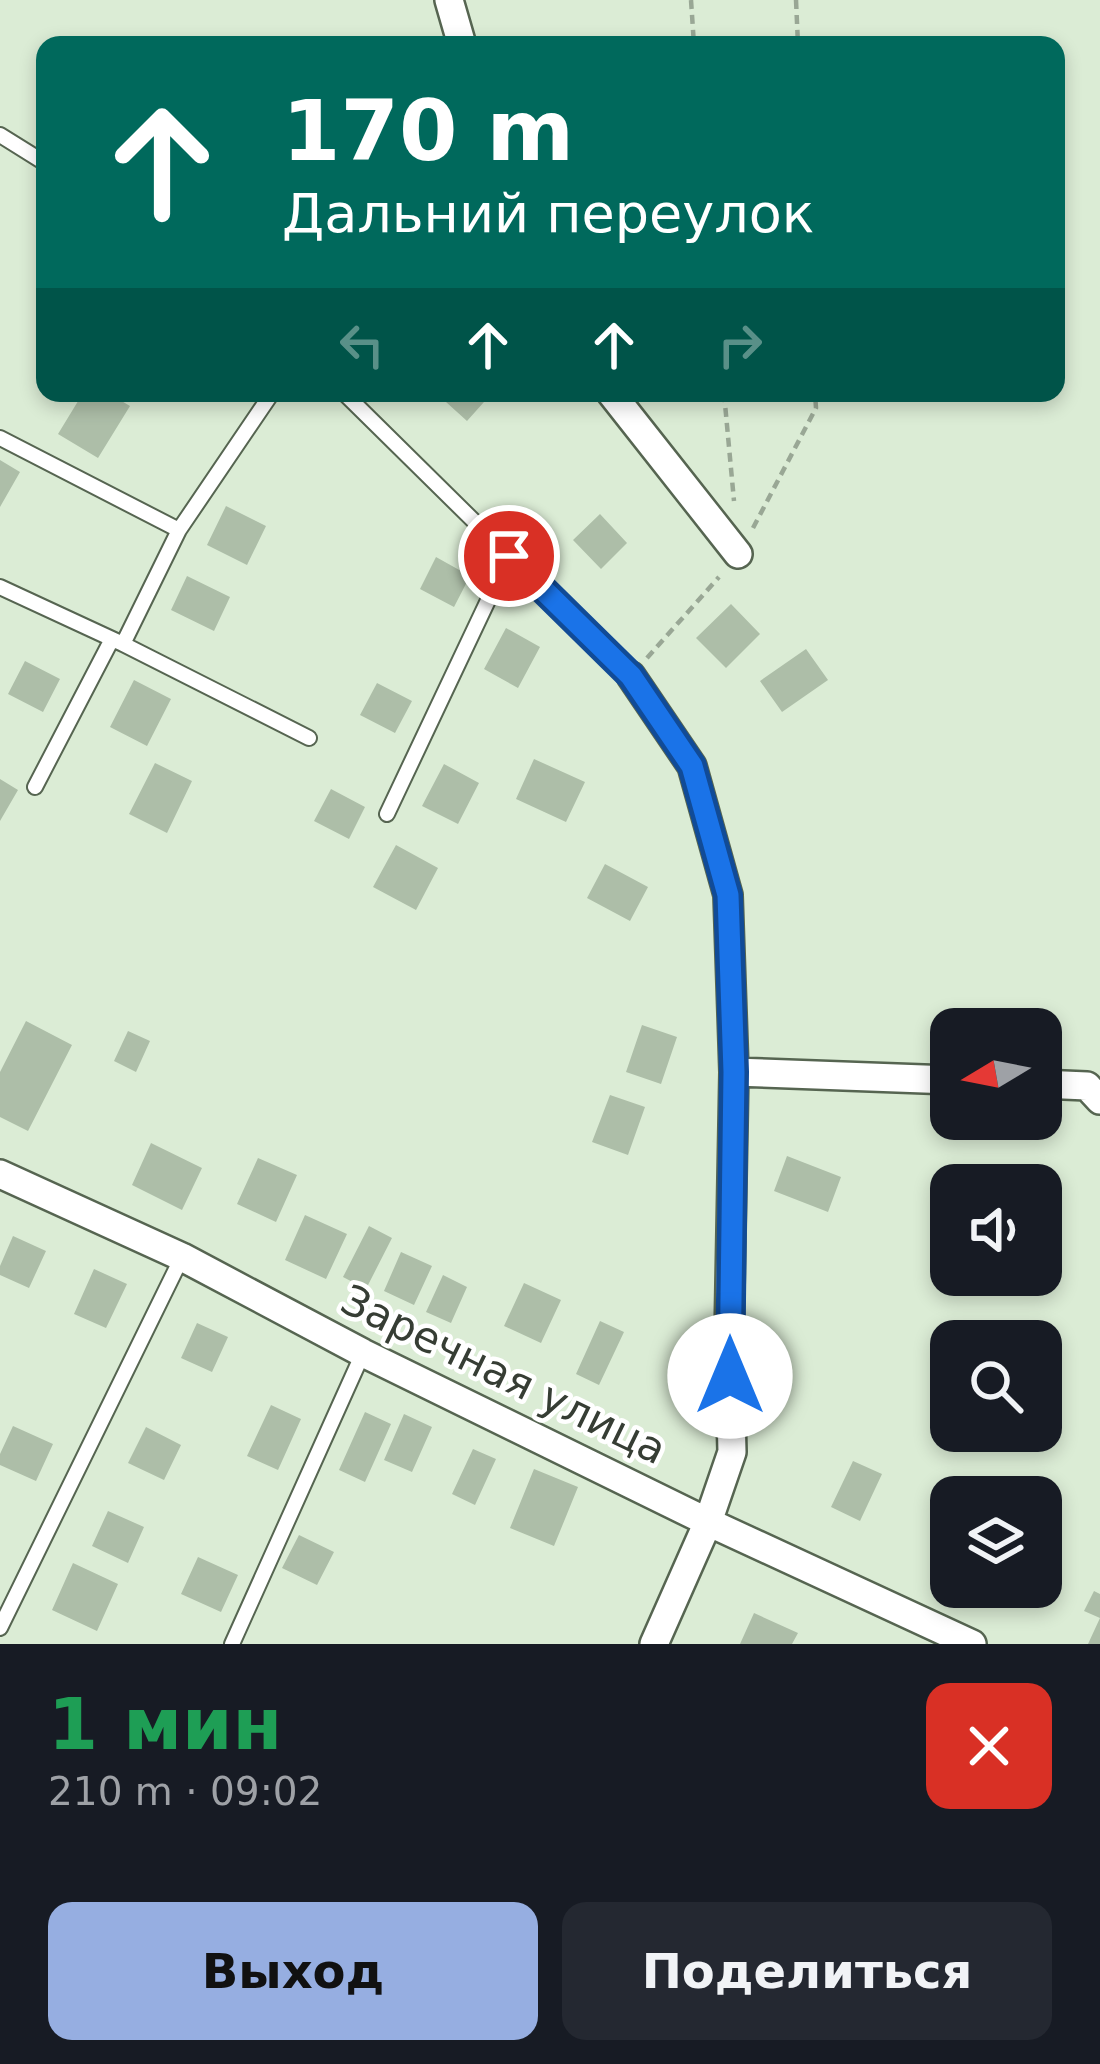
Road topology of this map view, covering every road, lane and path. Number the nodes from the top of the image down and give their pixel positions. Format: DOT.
graph roads {
  1 [pos="449,0"];
  2 [pos="691,0"];
  3 [pos="796,0"];
  4 [pos="459,36"];
  5 [pos="693,36"];
  6 [pos="798,36"];
  7 [pos="0,135"];
  8 [pos="36,158"];
  9 [pos="266,402"];
  10 [pos="353,402"];
  11 [pos="618,402"];
  12 [pos="816,402"];
  13 [pos="0,438"];
  14 [pos="179,530"];
  15 [pos="739,554"];
  16 [pos="509,556"];
  17 [pos="0,587"];
  18 [pos="117,641"];
  19 [pos="631,676"];
  20 [pos="309,738"];
  21 [pos="35,787"];
  22 [pos="387,814"];
  23 [pos="734,1072"];
  24 [pos="930,1079"];
  25 [pos="1062,1085"];
  26 [pos="1100,1100"];
  27 [pos="0,1174"];
  28 [pos="182,1257"];
  29 [pos="363,1353"];
  30 [pos="708,1522"];
  31 [pos="0,1628"];
  32 [pos="232,1644"];
  33 [pos="654,1644"];
  34 [pos="972,1644"];
  1 -- 4 [label="street"];
  2 -- 5 [label="path"];
  3 -- 6 [label="path"];
  7 -- 8 [label="lane"];
  9 -- 14 [label="lane"];
  10 -- 16 [label="lane"];
  11 -- 15 [label="street"];
  12 -- 15 [label="path"];
  13 -- 14 [label="lane"];
  14 -- 18 [label="lane"];
  16 -- 19 [label="lane"];
  16 -- 22 [label="lane"];
  17 -- 18 [label="lane"];
  18 -- 20 [label="lane"];
  18 -- 21 [label="lane"];
  19 -- 23 [label="street"];
  23 -- 24 [label="street"];
  23 -- 30 [label="street"];
  25 -- 26 [label="street"];
  27 -- 28 [label="street, Заречная улица"];
  28 -- 29 [label="street, Заречная улица"];
  28 -- 31 [label="lane"];
  29 -- 30 [label="street, Заречная улица"];
  29 -- 32 [label="lane"];
  30 -- 33 [label="street"];
  30 -- 34 [label="street, Заречная улица"];
}
